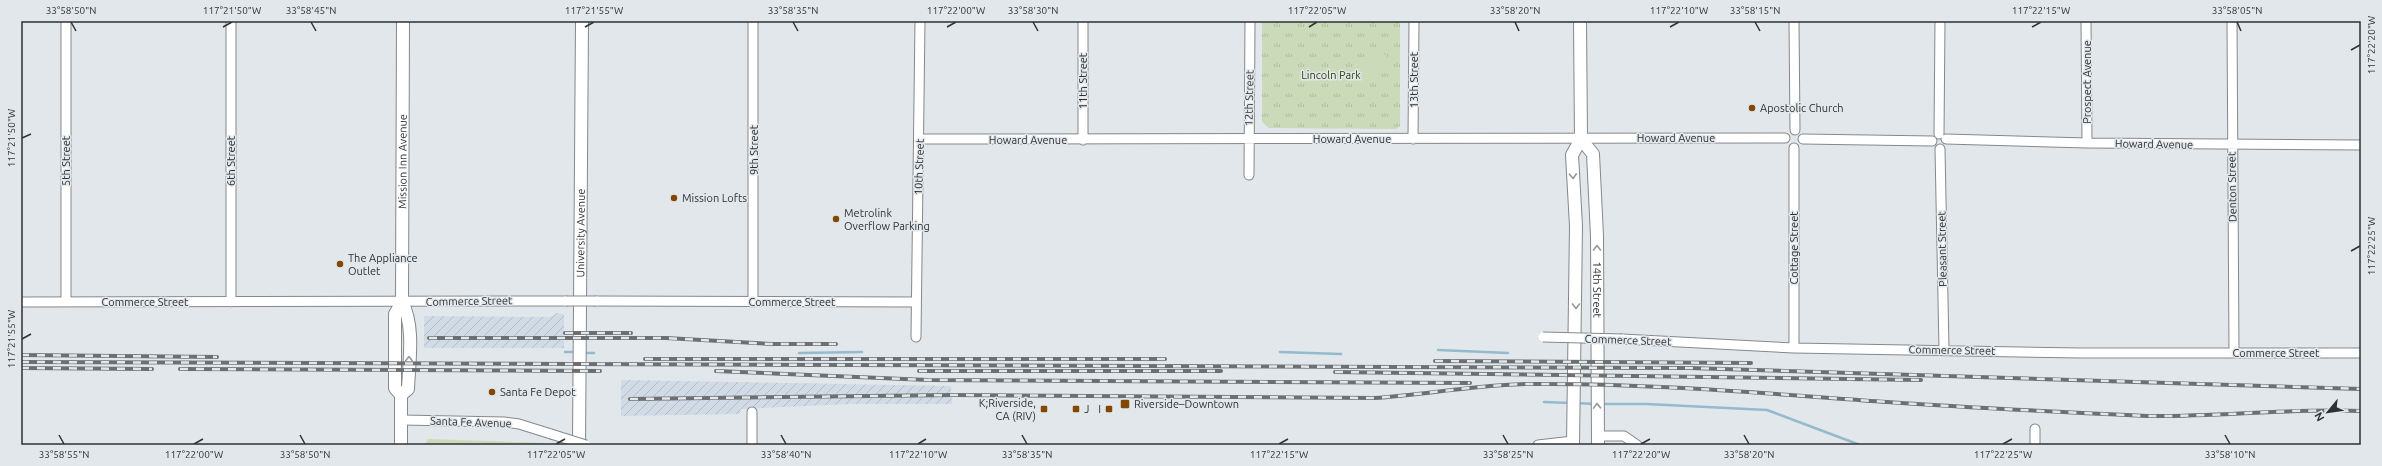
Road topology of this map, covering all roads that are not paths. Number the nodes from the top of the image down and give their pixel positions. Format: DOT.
graph roads {
  1 [pos="66,21"];
  2 [pos="231,21"];
  3 [pos="403,21"];
  4 [pos="582,21"];
  5 [pos="753,21"];
  6 [pos="920,21"];
  7 [pos="1083,21"];
  8 [pos="1250,21"];
  9 [pos="1414,21"];
  10 [pos="1580,21"];
  11 [pos="1794,21"];
  12 [pos="1940,21"];
  13 [pos="2086,21"];
  14 [pos="2232,21"];
  15 [pos="1795,130"];
  16 [pos="1943,136"];
  17 [pos="1785,138"];
  18 [pos="920,139"];
  19 [pos="1248,139"];
  20 [pos="1413,139"];
  21 [pos="1581,139"];
  22 [pos="1803,139"];
  23 [pos="1083,140"];
  24 [pos="1932,141"];
  25 [pos="2087,143"];
  26 [pos="2232,145"];
  27 [pos="2361,145"];
  28 [pos="1794,148"];
  29 [pos="1940,149"];
  30 [pos="1248,174"];
  31 [pos="21,302"];
  32 [pos="66,302"];
  33 [pos="231,302"];
  34 [pos="402,302"];
  35 [pos="753,302"];
  36 [pos="916,302"];
  37 [pos="916,337"];
  38 [pos="1543,338"];
  39 [pos="1794,348"];
  40 [pos="1944,349"];
  41 [pos="2234,352"];
  42 [pos="2361,353"];
  43 [pos="752,412"];
  44 [pos="402,420"];
  45 [pos="2035,429"];
  46 [pos="1598,441"];
  47 [pos="1573,443"];
  48 [pos="401,445"];
  49 [pos="579,445"];
  50 [pos="586,445"];
  51 [pos="752,445"];
  52 [pos="1538,445"];
  53 [pos="1637,445"];
  54 [pos="2035,445"];
  1 -- 32 [label="street, 5th Street"];
  2 -- 33 [label="street, 6th Street"];
  3 -- 34 [label="main road, Mission Inn Avenue"];
  4 -- 49 [label="main road, University Avenue"];
  5 -- 35 [label="street, 9th Street"];
  6 -- 18 [label="street, 10th Street"];
  7 -- 23 [label="street, 11th Street"];
  8 -- 19 [label="street, 12th Street"];
  9 -- 20 [label="street, 13th Street"];
  10 -- 21 [label="main road, 14th Street"];
  11 -- 15 [label="street"];
  12 -- 16 [label="street"];
  13 -- 25 [label="street, Prospect Avenue"];
  14 -- 26 [label="street, Denton Street"];
  15 -- 17 [label="street"];
  15 -- 22 [label="street"];
  16 -- 24 [label="street"];
  16 -- 25 [label="street, Howard Avenue"];
  16 -- 29 [label="street"];
  17 -- 21 [label="street, Howard Avenue"];
  17 -- 28 [label="street"];
  18 -- 23 [label="street, Howard Avenue"];
  18 -- 36 [label="street, 10th Street"];
  19 -- 20 [label="street, Howard Avenue"];
  19 -- 23 [label="street, Howard Avenue"];
  19 -- 30 [label="street, 12th Street"];
  20 -- 21 [label="street, Howard Avenue"];
  46 -- 21 [label="main road, 14th Street, one-way"];
  21 -- 47 [label="main road, 14th Street, one-way"];
  22 -- 24 [label="street"];
  22 -- 28 [label="street"];
  24 -- 29 [label="street"];
  25 -- 26 [label="street, Howard Avenue"];
  26 -- 27 [label="street, Howard Avenue"];
  26 -- 41 [label="street, Denton Street"];
  28 -- 39 [label="street, Cottage Street"];
  29 -- 40 [label="street, Pleasant Street"];
  31 -- 32 [label="street, Commerce Street"];
  32 -- 33 [label="street, Commerce Street"];
  33 -- 34 [label="street, Commerce Street"];
  34 -- 35 [label="street, Commerce Street, bridge"];
  34 -- 44 [label="main road, Mission Inn Avenue"];
  35 -- 36 [label="street, Commerce Street"];
  36 -- 37 [label="street, 10th Street"];
  38 -- 39 [label="street, Commerce Street, bridge"];
  39 -- 40 [label="street, Commerce Street"];
  40 -- 41 [label="street, Commerce Street"];
  41 -- 42 [label="street, Commerce Street"];
  43 -- 51 [label="street"];
  44 -- 48 [label="main road, Mission Inn Avenue"];
  44 -- 50 [label="street, Santa Fe Avenue, bridge"];
  45 -- 54 [label="street"];
  46 -- 53 [label="street"];
  47 -- 52 [label="street"];
}
